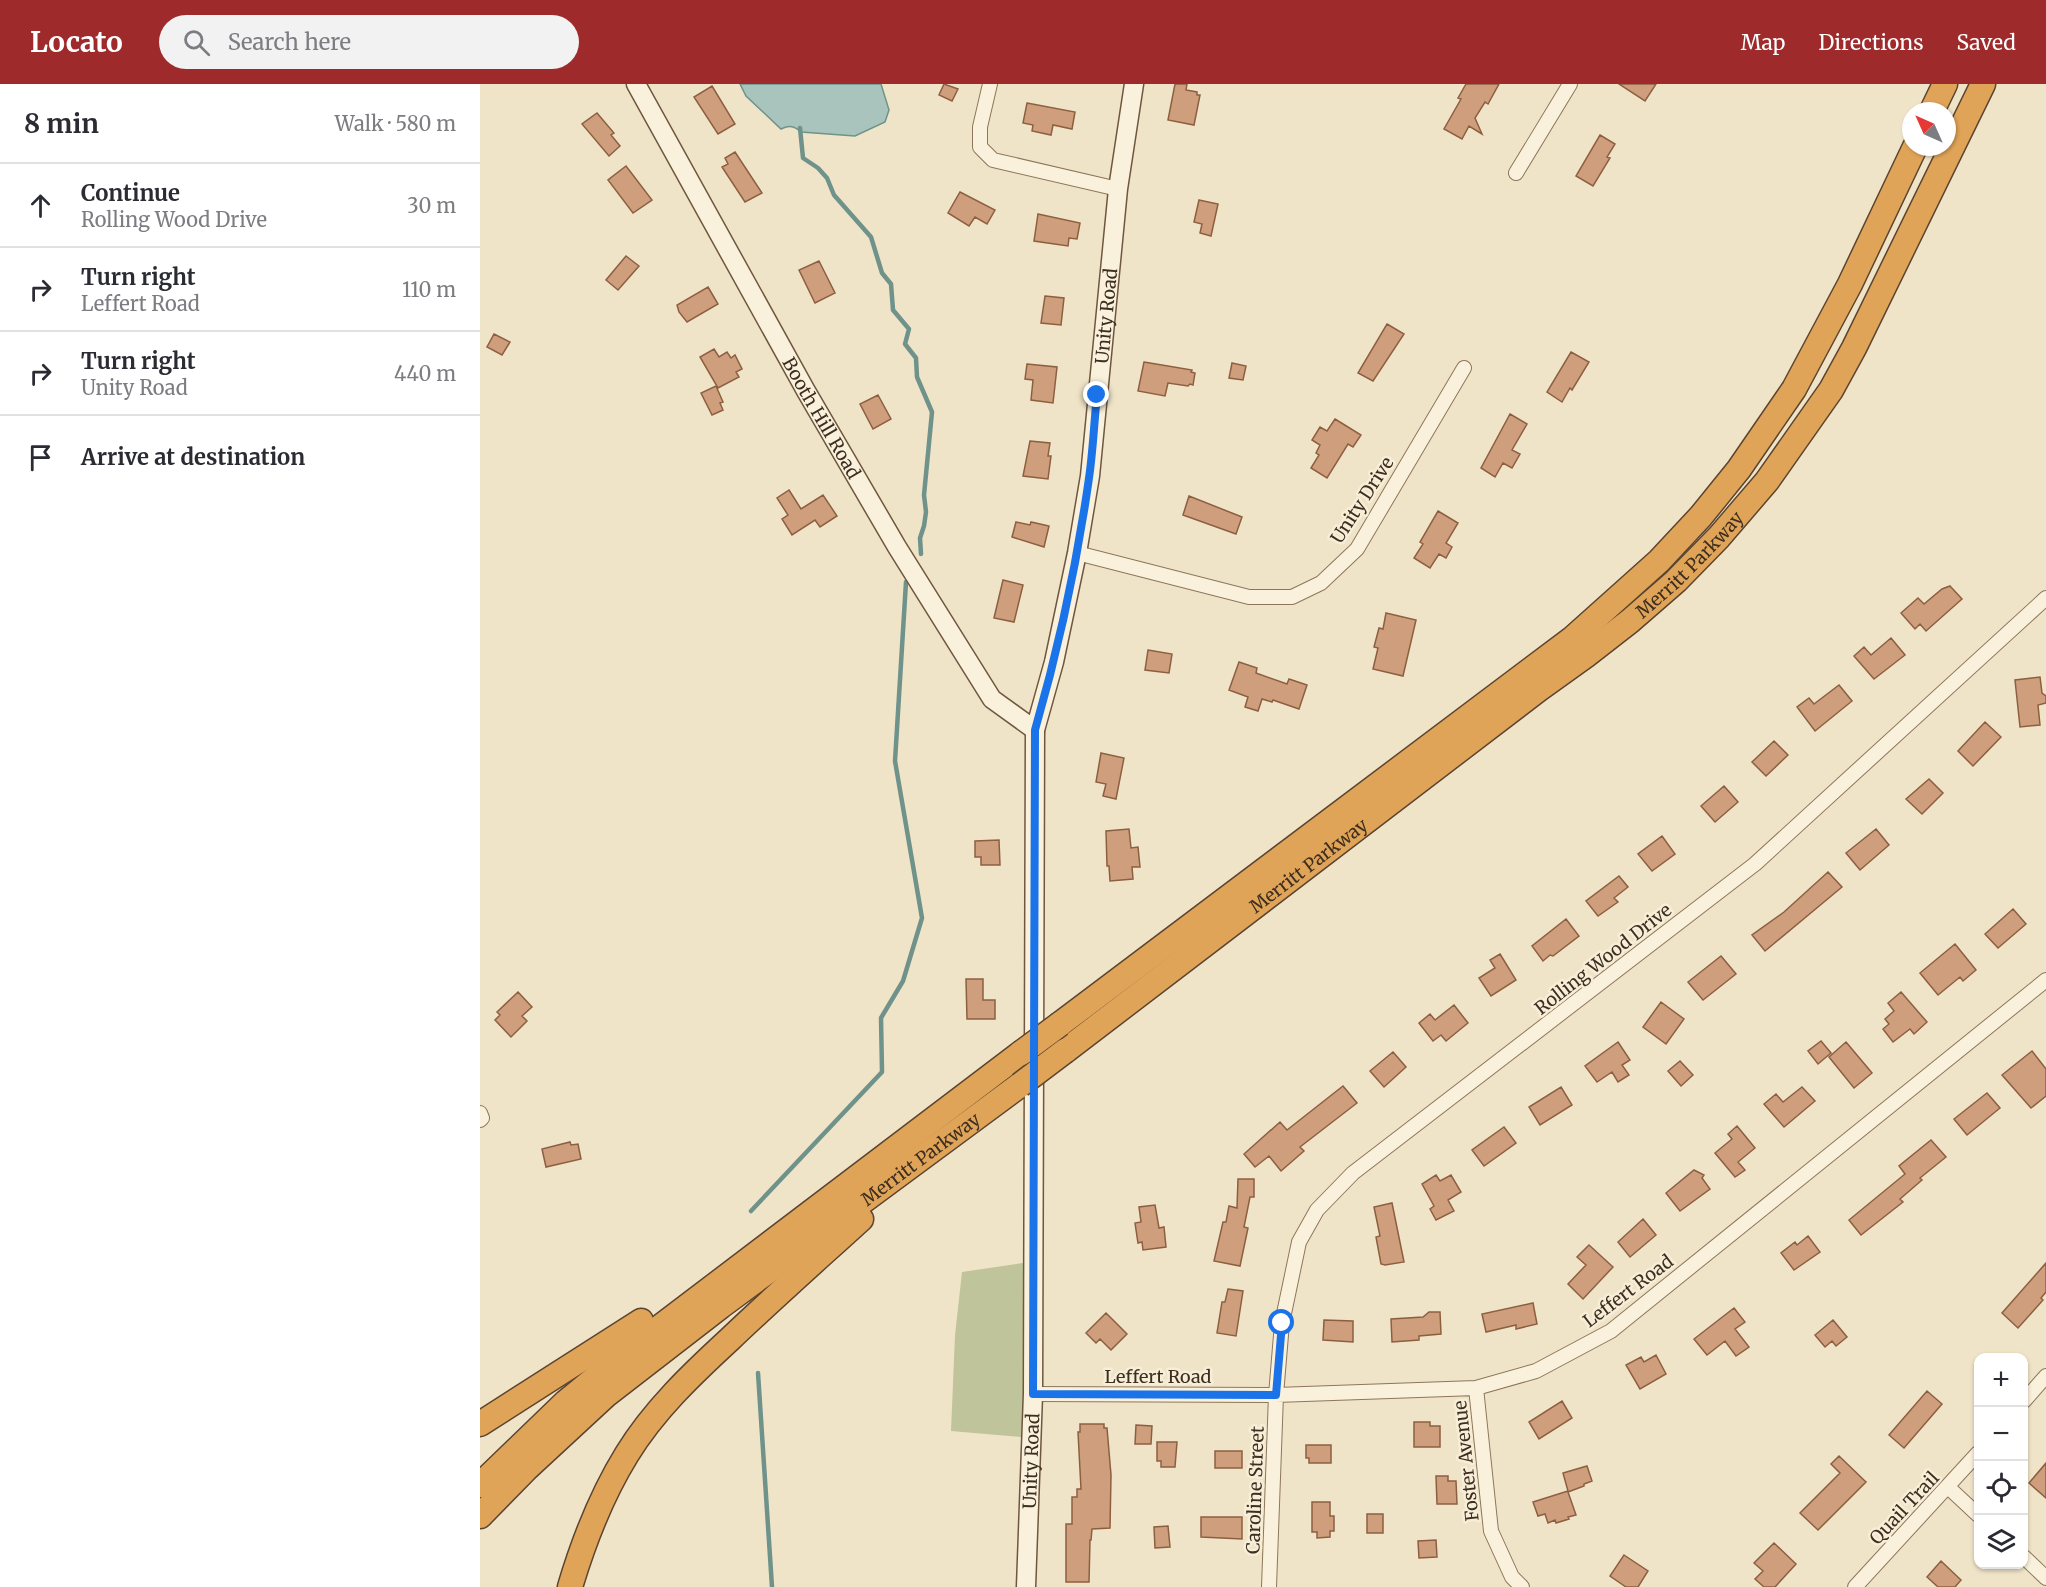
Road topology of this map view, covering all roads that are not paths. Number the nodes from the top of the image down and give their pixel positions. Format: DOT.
graph roads {
  1 [pos="636,84"];
  2 [pos="990,84"];
  3 [pos="1134,84"];
  4 [pos="1570,84"];
  5 [pos="1945,84"];
  6 [pos="1983,84"];
  7 [pos="1936,102"];
  8 [pos="1911,156"];
  9 [pos="1515,172"];
  10 [pos="1118,189"];
  11 [pos="1464,368"];
  12 [pos="1077,554"];
  13 [pos="2046,598"];
  14 [pos="1035,730"];
  15 [pos="2046,980"];
  16 [pos="480,1113"];
  17 [pos="480,1120"];
  18 [pos="964,1127"];
  19 [pos="742,1263"];
  20 [pos="2046,1376"];
  21 [pos="1476,1388"];
  22 [pos="1033,1394"];
  23 [pos="1276,1395"];
  24 [pos="2028,1396"];
  25 [pos="480,1424"];
  26 [pos="1974,1458"];
  27 [pos="480,1485"];
  28 [pos="1948,1487"];
  29 [pos="1974,1511"];
  30 [pos="480,1516"];
  31 [pos="2028,1561"];
  32 [pos="2046,1578"];
  33 [pos="570,1587"];
  34 [pos="1026,1587"];
  35 [pos="1269,1587"];
  36 [pos="1521,1587"];
  37 [pos="1855,1587"];
  1 -- 14 [label="main road, Booth Hill Road"];
  2 -- 10 [label="street"];
  3 -- 10 [label="main road, Unity Road"];
  4 -- 9 [label="street"];
  5 -- 7 [label="highway"];
  6 -- 18 [label="highway, Merritt Parkway, bridge"];
  8 -- 19 [label="highway, Merritt Parkway, bridge"];
  10 -- 12 [label="main road, Unity Road"];
  11 -- 12 [label="street, Unity Drive"];
  12 -- 14 [label="main road, Unity Road"];
  13 -- 23 [label="street, Rolling Wood Drive"];
  14 -- 22 [label="main road, Unity Road"];
  15 -- 21 [label="street, Leffert Road"];
  16 -- 17 [label="street"];
  18 -- 30 [label="highway, Merritt Parkway"];
  18 -- 33 [label="highway"];
  19 -- 25 [label="highway"];
  19 -- 27 [label="highway, Merritt Parkway"];
  20 -- 24 [label="street"];
  21 -- 23 [label="street, Leffert Road"];
  21 -- 36 [label="street, Foster Avenue"];
  22 -- 23 [label="street, Leffert Road"];
  22 -- 34 [label="main road, Unity Road"];
  23 -- 35 [label="street, Caroline Street"];
  26 -- 28 [label="street, Quail Trail"];
  28 -- 29 [label="street"];
  28 -- 37 [label="street, Quail Trail"];
  31 -- 32 [label="street"];
}
